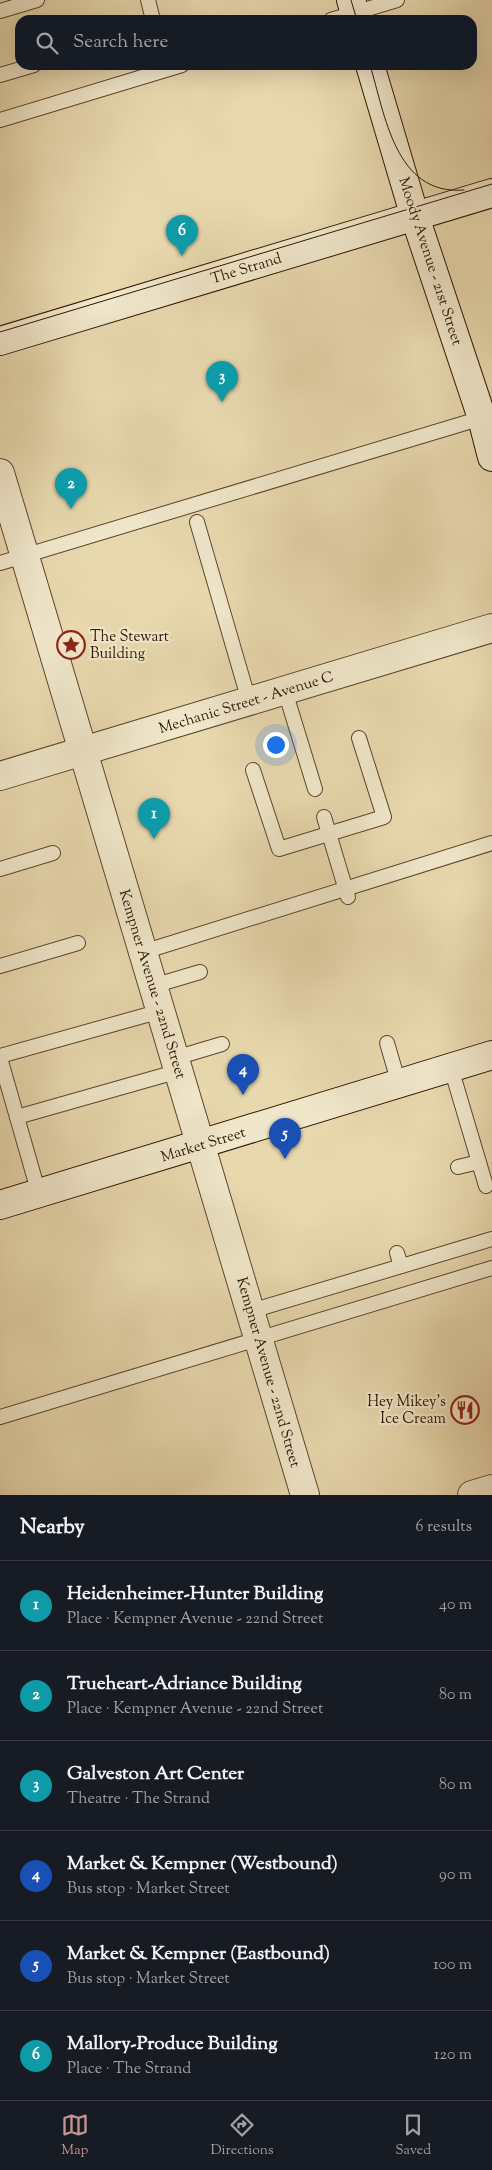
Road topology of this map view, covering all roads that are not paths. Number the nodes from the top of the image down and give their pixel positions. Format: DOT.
graph roads {
  1 [pos="37,0"];
  2 [pos="148,0"];
  3 [pos="397,0"];
  4 [pos="0,11"];
  5 [pos="348,13"];
  6 [pos="152,15"];
  7 [pos="17,70"];
  8 [pos="165,70"];
  9 [pos="372,70"];
  10 [pos="0,75"];
  11 [pos="0,120"];
  12 [pos="492,193"];
  13 [pos="416,217"];
  14 [pos="0,341"];
  15 [pos="487,417"];
  16 [pos="492,457"];
  17 [pos="0,473"];
  18 [pos="5,508"];
  19 [pos="197,522"];
  20 [pos="12,559"];
  21 [pos="492,628"];
  22 [pos="285,691"];
  23 [pos="249,701"];
  24 [pos="359,738"];
  25 [pos="83,751"];
  26 [pos="253,770"];
  27 [pos="0,776"];
  28 [pos="315,789"];
  29 [pos="324,817"];
  30 [pos="329,834"];
  31 [pos="492,843"];
  32 [pos="53,853"];
  33 [pos="0,869"];
  34 [pos="347,894"];
  35 [pos="78,943"];
  36 [pos="143,952"];
  37 [pos="0,966"];
  38 [pos="200,972"];
  39 [pos="157,998"];
  40 [pos="387,1043"];
  41 [pos="222,1044"];
  42 [pos="492,1055"];
  43 [pos="0,1057"];
  44 [pos="177,1064"];
  45 [pos="451,1068"];
  46 [pos="399,1084"];
  47 [pos="17,1118"];
  48 [pos="201,1145"];
  49 [pos="479,1162"];
  50 [pos="458,1167"];
  51 [pos="486,1186"];
  52 [pos="39,1194"];
  53 [pos="0,1205"];
  54 [pos="492,1239"];
  55 [pos="492,1268"];
  56 [pos="251,1312"];
  57 [pos="259,1338"];
  58 [pos="0,1417"];
  59 [pos="492,1489"];
  60 [pos="305,1495"];
  61 [pos="472,1495"];
  1 -- 4 [label="lane"];
  2 -- 6 [label="lane"];
  3 -- 5 [label="lane"];
  7 -- 10 [label="lane"];
  8 -- 11 [label="lane"];
  9 -- 13 [label="street, Moody Avenue - 21st Street"];
  12 -- 13 [label="street, The Strand"];
  13 -- 14 [label="street, The Strand"];
  13 -- 15 [label="street, Moody Avenue - 21st Street"];
  15 -- 16 [label="street, Moody Avenue - 21st Street"];
  15 -- 20 [label="lane"];
  17 -- 18 [label="street, Kempner Avenue - 22nd Street"];
  18 -- 20 [label="street, Kempner Avenue - 22nd Street"];
  19 -- 23 [label="lane"];
  20 -- 25 [label="street, Kempner Avenue - 22nd Street"];
  21 -- 22 [label="street, Mechanic Street - Avenue C"];
  22 -- 23 [label="street, Mechanic Street - Avenue C"];
  22 -- 28 [label="lane"];
  23 -- 25 [label="street, Mechanic Street - Avenue C"];
  24 -- 30 [label="lane"];
  25 -- 27 [label="street, Mechanic Street - Avenue C"];
  25 -- 36 [label="street, Kempner Avenue - 22nd Street"];
  26 -- 30 [label="lane"];
  29 -- 30 [label="lane"];
  30 -- 34 [label="lane"];
  31 -- 34 [label="lane"];
  32 -- 33 [label="lane"];
  34 -- 36 [label="lane"];
  35 -- 37 [label="lane"];
  36 -- 39 [label="street, Kempner Avenue - 22nd Street"];
  38 -- 39 [label="lane"];
  39 -- 43 [label="lane"];
  39 -- 44 [label="street, Kempner Avenue - 22nd Street"];
  40 -- 46 [label="lane"];
  41 -- 44 [label="lane"];
  42 -- 45 [label="street, Market Street"];
  43 -- 47 [label="lane"];
  44 -- 47 [label="lane"];
  44 -- 48 [label="street, Kempner Avenue - 22nd Street"];
  45 -- 46 [label="street, Market Street"];
  45 -- 49 [label="lane"];
  46 -- 48 [label="street, Market Street"];
  47 -- 52 [label="lane"];
  48 -- 52 [label="street, Market Street"];
  48 -- 56 [label="street, Kempner Avenue - 22nd Street"];
  49 -- 50 [label="lane"];
  49 -- 51 [label="lane"];
  52 -- 53 [label="street, Market Street"];
  54 -- 56 [label="lane"];
  55 -- 57 [label="lane"];
  56 -- 57 [label="street, Kempner Avenue - 22nd Street"];
  57 -- 58 [label="lane"];
  57 -- 60 [label="street, Kempner Avenue - 22nd Street"];
  59 -- 61 [label="street"];
}
